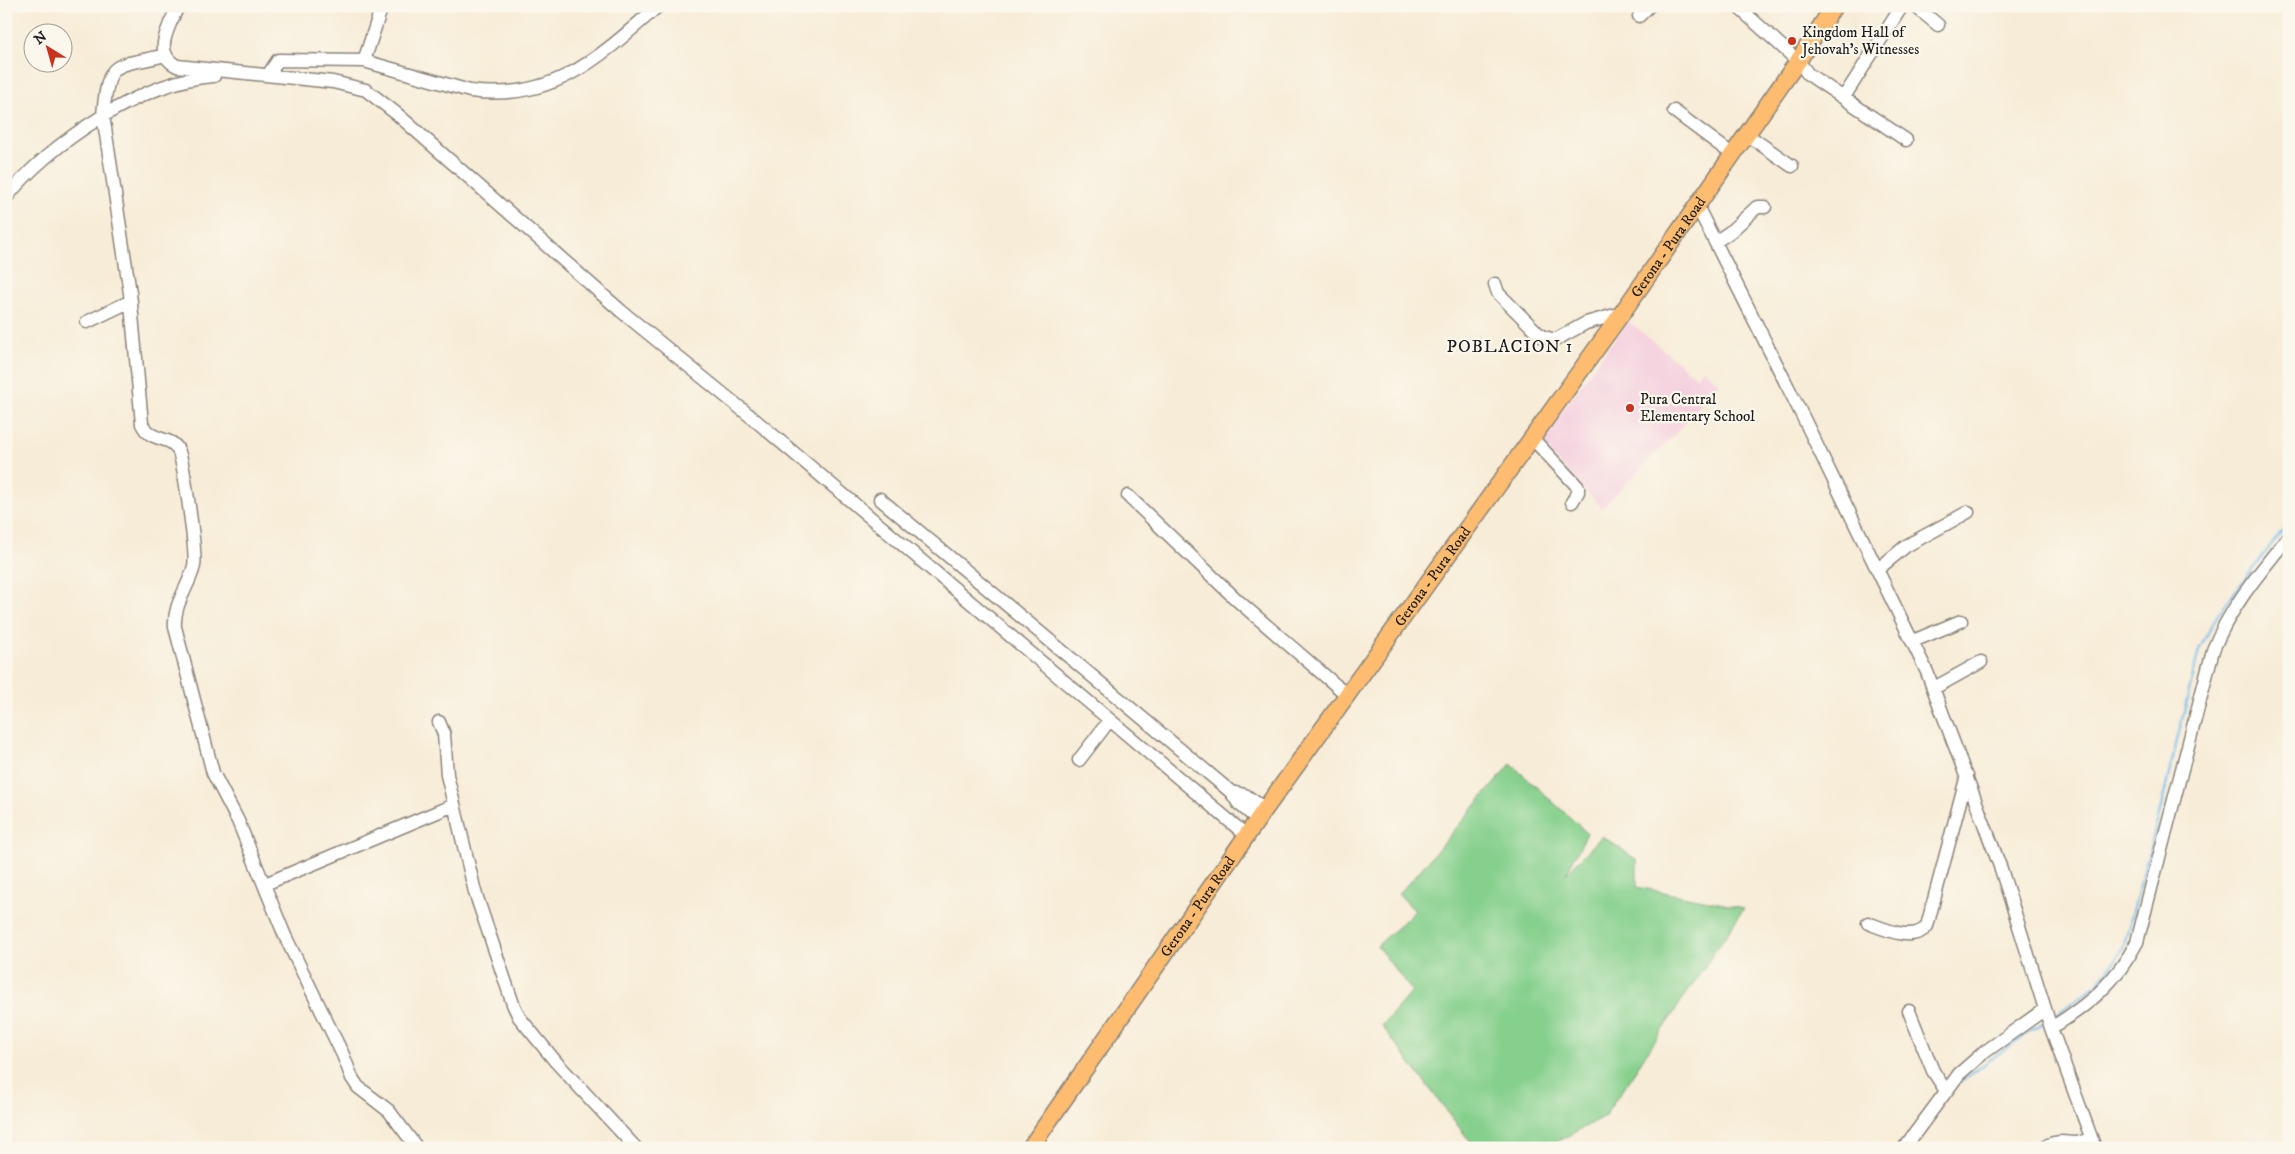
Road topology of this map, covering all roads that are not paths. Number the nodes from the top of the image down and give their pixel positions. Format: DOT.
graph roads {
  1 [pos="178,6"];
  2 [pos="382,6"];
  3 [pos="658,6"];
  4 [pos="1649,6"];
  5 [pos="1737,6"];
  6 [pos="1834,6"];
  7 [pos="1902,6"];
  8 [pos="1915,6"];
  9 [pos="1639,16"];
  10 [pos="1938,25"];
  11 [pos="165,55"];
  12 [pos="364,60"];
  13 [pos="1798,61"];
  14 [pos="246,72"];
  15 [pos="268,75"];
  16 [pos="1844,97"];
  17 [pos="1674,111"];
  18 [pos="103,116"];
  19 [pos="1746,134"];
  20 [pos="1906,140"];
  21 [pos="1732,154"];
  22 [pos="1792,166"];
  23 [pos="6,198"];
  24 [pos="1696,204"];
  25 [pos="1765,207"];
  26 [pos="1715,242"];
  27 [pos="1495,284"];
  28 [pos="131,301"];
  29 [pos="1622,313"];
  30 [pos="87,322"];
  31 [pos="1532,438"];
  32 [pos="1128,496"];
  33 [pos="880,499"];
  34 [pos="1572,502"];
  35 [pos="1968,512"];
  36 [pos="2289,536"];
  37 [pos="1877,570"];
  38 [pos="1961,621"];
  39 [pos="1913,641"];
  40 [pos="1981,662"];
  41 [pos="1934,688"];
  42 [pos="1346,694"];
  43 [pos="1110,721"];
  44 [pos="439,722"];
  45 [pos="1079,760"];
  46 [pos="1966,775"];
  47 [pos="454,805"];
  48 [pos="1261,814"];
  49 [pos="1246,835"];
  50 [pos="265,884"];
  51 [pos="1868,923"];
  52 [pos="2045,1009"];
  53 [pos="1909,1011"];
  54 [pos="2052,1028"];
  55 [pos="1946,1091"];
  56 [pos="2093,1143"];
  57 [pos="2048,1145"];
  58 [pos="417,1148"];
  59 [pos="636,1148"];
  60 [pos="1030,1148"];
  61 [pos="1904,1148"];
  1 -- 11 [label="street"];
  2 -- 12 [label="street"];
  3 -- 12 [label="street"];
  4 -- 9 [label="street"];
  5 -- 13 [label="street"];
  6 -- 13 [label="main road, Gerona - Pura Road"];
  7 -- 16 [label="street"];
  8 -- 10 [label="street"];
  11 -- 14 [label="street"];
  11 -- 18 [label="street"];
  12 -- 15 [label="street"];
  13 -- 16 [label="street"];
  13 -- 19 [label="main road, Gerona - Pura Road"];
  14 -- 15 [label="street"];
  14 -- 18 [label="street"];
  15 -- 43 [label="street"];
  16 -- 20 [label="street"];
  17 -- 21 [label="street"];
  18 -- 23 [label="street"];
  18 -- 28 [label="street"];
  19 -- 21 [label="main road, Gerona - Pura Road"];
  19 -- 22 [label="street"];
  21 -- 24 [label="main road, Gerona - Pura Road"];
  24 -- 26 [label="street"];
  24 -- 29 [label="main road, Gerona - Pura Road"];
  25 -- 26 [label="street"];
  26 -- 37 [label="street"];
  27 -- 29 [label="street"];
  28 -- 30 [label="street"];
  28 -- 50 [label="street"];
  29 -- 31 [label="main road, Gerona - Pura Road"];
  31 -- 34 [label="street"];
  31 -- 42 [label="main road, Gerona - Pura Road"];
  32 -- 42 [label="street"];
  33 -- 48 [label="street"];
  35 -- 37 [label="street"];
  36 -- 54 [label="street"];
  37 -- 39 [label="street"];
  38 -- 39 [label="street"];
  39 -- 41 [label="street"];
  40 -- 41 [label="street"];
  41 -- 46 [label="street"];
  42 -- 48 [label="main road, Gerona - Pura Road"];
  43 -- 45 [label="street"];
  43 -- 49 [label="street"];
  44 -- 47 [label="street"];
  46 -- 51 [label="street"];
  46 -- 52 [label="street"];
  47 -- 50 [label="street"];
  47 -- 59 [label="street"];
  48 -- 49 [label="main road, Gerona - Pura Road"];
  49 -- 60 [label="main road, Gerona - Pura Road"];
  50 -- 58 [label="street"];
  52 -- 54 [label="street"];
  52 -- 55 [label="street"];
  53 -- 55 [label="street"];
  54 -- 56 [label="street"];
  55 -- 61 [label="street"];
  56 -- 57 [label="street"];
}
